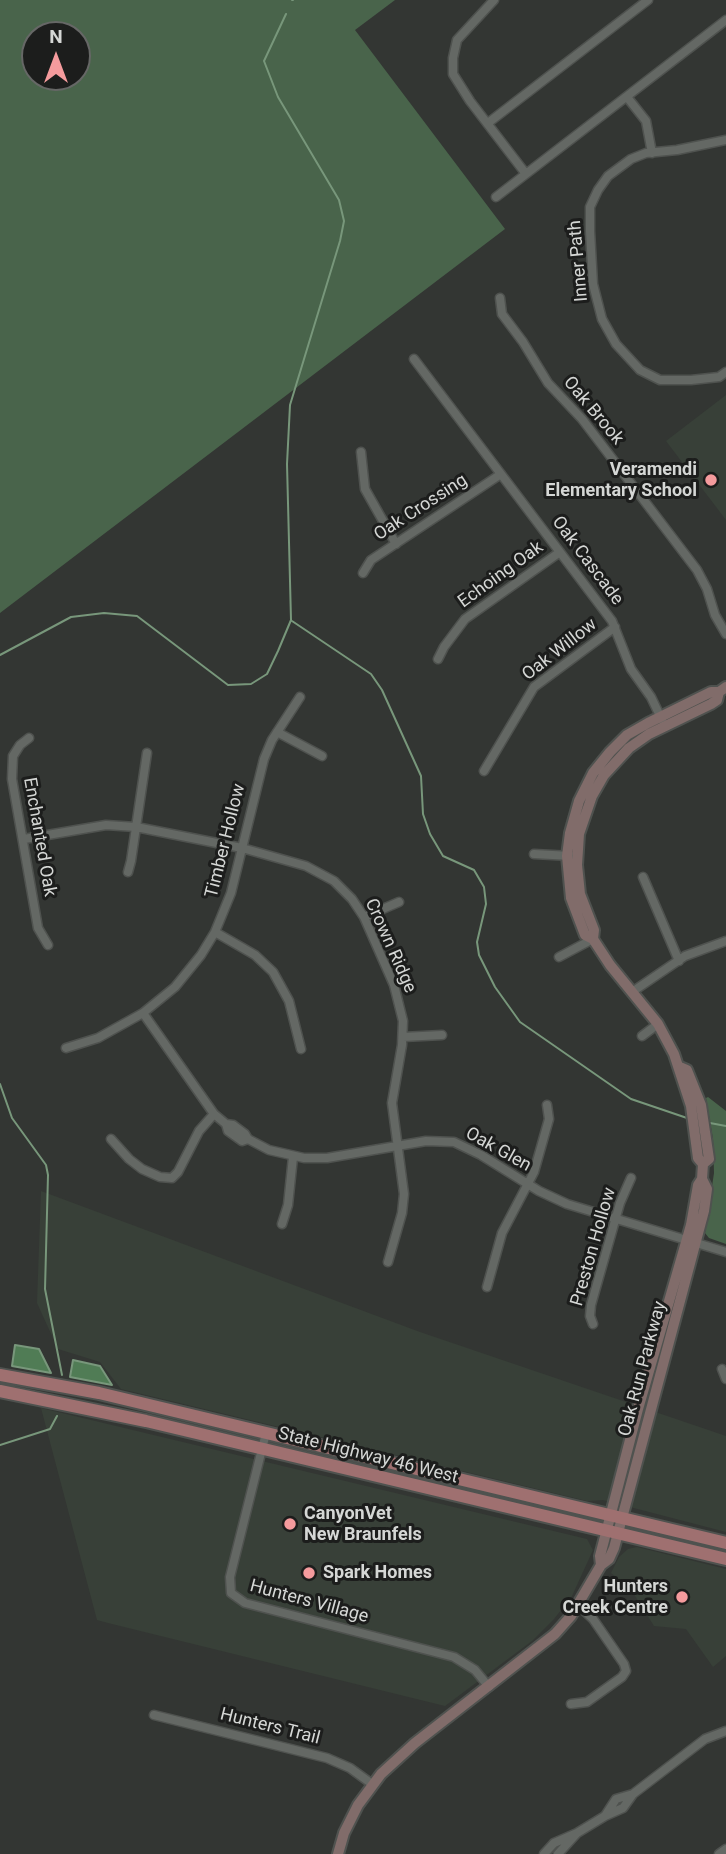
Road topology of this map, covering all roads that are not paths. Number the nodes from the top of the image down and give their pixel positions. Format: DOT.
graph roads {
  1 [pos="494,0"];
  2 [pos="648,0"];
  3 [pos="726,20"];
  4 [pos="628,97"];
  5 [pos="488,123"];
  6 [pos="726,140"];
  7 [pos="652,153"];
  8 [pos="526,174"];
  9 [pos="495,197"];
  10 [pos="500,299"];
  11 [pos="414,359"];
  12 [pos="726,372"];
  13 [pos="361,452"];
  14 [pos="501,474"];
  15 [pos="396,544"];
  16 [pos="560,552"];
  17 [pos="363,573"];
  18 [pos="615,627"];
  19 [pos="726,634"];
  20 [pos="438,659"];
  21 [pos="723,689"];
  22 [pos="300,697"];
  23 [pos="663,721"];
  24 [pos="277,732"];
  25 [pos="29,738"];
  26 [pos="147,752"];
  27 [pos="322,756"];
  28 [pos="484,771"];
  29 [pos="136,827"];
  30 [pos="24,839"];
  31 [pos="242,848"];
  32 [pos="534,854"];
  33 [pos="572,856"];
  34 [pos="128,872"];
  35 [pos="643,877"];
  36 [pos="399,902"];
  37 [pos="364,917"];
  38 [pos="215,932"];
  39 [pos="593,939"];
  40 [pos="726,941"];
  41 [pos="48,945"];
  42 [pos="559,957"];
  43 [pos="679,961"];
  44 [pos="632,992"];
  45 [pos="143,1013"];
  46 [pos="658,1024"];
  47 [pos="442,1035"];
  48 [pos="642,1036"];
  49 [pos="403,1037"];
  50 [pos="66,1048"];
  51 [pos="301,1049"];
  52 [pos="547,1105"];
  53 [pos="214,1114"];
  54 [pos="111,1139"];
  55 [pos="399,1146"];
  56 [pos="293,1157"];
  57 [pos="631,1178"];
  58 [pos="528,1185"];
  59 [pos="615,1220"];
  60 [pos="282,1224"];
  61 [pos="691,1240"];
  62 [pos="726,1252"];
  63 [pos="388,1262"];
  64 [pos="487,1287"];
  65 [pos="593,1324"];
  66 [pos="722,1368"];
  67 [pos="0,1375"];
  68 [pos="726,1379"];
  69 [pos="0,1391"];
  70 [pos="266,1433"];
  71 [pos="262,1448"];
  72 [pos="617,1517"];
  73 [pos="613,1532"];
  74 [pos="726,1543"];
  75 [pos="726,1559"];
  76 [pos="578,1605"];
  77 [pos="489,1687"];
  78 [pos="571,1704"];
  79 [pos="154,1715"];
  80 [pos="726,1731"];
  81 [pos="372,1784"];
  82 [pos="577,1833"];
  83 [pos="726,1849"];
  84 [pos="338,1854"];
  85 [pos="544,1854"];
  86 [pos="558,1854"];
  87 [pos="719,1854"];
  1 -- 5 [label="street"];
  2 -- 5 [label="street"];
  3 -- 4 [label="street"];
  4 -- 7 [label="street"];
  4 -- 8 [label="street"];
  5 -- 8 [label="street"];
  6 -- 7 [label="street, Inner Path"];
  7 -- 12 [label="street, Inner Path"];
  8 -- 9 [label="street"];
  10 -- 19 [label="street, Oak Brook"];
  11 -- 14 [label="street, Oak Cascade"];
  13 -- 15 [label="street"];
  14 -- 15 [label="street, Oak Crossing"];
  14 -- 16 [label="street, Oak Cascade"];
  15 -- 17 [label="street, Oak Crossing"];
  16 -- 18 [label="street, Oak Cascade"];
  16 -- 20 [label="street, Echoing Oak"];
  18 -- 23 [label="street, Oak Cascade"];
  18 -- 28 [label="street, Oak Willow"];
  21 -- 23 [label="street, Oak Run Parkway"];
  22 -- 24 [label="street, Timber Hollow"];
  23 -- 33 [label="street, Oak Run Parkway"];
  24 -- 27 [label="street"];
  24 -- 31 [label="street, Timber Hollow"];
  25 -- 30 [label="street, Enchanted Oak"];
  26 -- 29 [label="street"];
  29 -- 30 [label="street, Crown Ridge"];
  29 -- 31 [label="street, Crown Ridge"];
  29 -- 34 [label="street"];
  30 -- 41 [label="street, Enchanted Oak"];
  31 -- 37 [label="street, Crown Ridge"];
  31 -- 38 [label="street, Timber Hollow"];
  32 -- 33 [label="street"];
  33 -- 39 [label="street, Oak Run Parkway"];
  35 -- 43 [label="street"];
  36 -- 37 [label="street"];
  37 -- 49 [label="street, Crown Ridge"];
  38 -- 45 [label="street, Timber Hollow"];
  38 -- 51 [label="street"];
  39 -- 42 [label="street"];
  39 -- 44 [label="street, Oak Run Parkway"];
  40 -- 43 [label="street"];
  43 -- 44 [label="street"];
  44 -- 46 [label="street, Oak Run Parkway"];
  45 -- 50 [label="street, Timber Hollow"];
  45 -- 53 [label="street, Oak Glen"];
  46 -- 48 [label="street"];
  46 -- 61 [label="street, Oak Run Parkway"];
  47 -- 49 [label="street"];
  49 -- 55 [label="street, Crown Ridge"];
  52 -- 58 [label="street"];
  53 -- 54 [label="street"];
  53 -- 56 [label="street, Oak Glen"];
  55 -- 56 [label="street, Oak Glen"];
  55 -- 58 [label="street, Oak Glen"];
  55 -- 63 [label="street, Crown Ridge"];
  56 -- 60 [label="street"];
  57 -- 59 [label="street, Preston Hollow"];
  58 -- 59 [label="street, Oak Glen"];
  58 -- 64 [label="street"];
  59 -- 61 [label="street, Oak Glen"];
  59 -- 65 [label="street, Preston Hollow"];
  61 -- 62 [label="street, Oak Glen"];
  61 -- 72 [label="street, Oak Run Parkway"];
  66 -- 68 [label="street"];
  67 -- 70 [label="main road, State Highway 46 West"];
  69 -- 71 [label="main road, State Highway 46 West"];
  70 -- 71 [label="street, Hunters Village"];
  70 -- 72 [label="main road, State Highway 46 West"];
  71 -- 73 [label="main road, State Highway 46 West"];
  71 -- 77 [label="street, Hunters Village"];
  72 -- 73 [label="street, Oak Run Parkway"];
  72 -- 74 [label="main road, State Highway 46 West"];
  73 -- 75 [label="main road, State Highway 46 West"];
  73 -- 76 [label="street, Oak Run Parkway"];
  76 -- 77 [label="street, Oak Run Parkway"];
  76 -- 78 [label="street"];
  77 -- 81 [label="street, Oak Run Parkway"];
  79 -- 81 [label="street, Hunters Trail"];
  80 -- 82 [label="street"];
  81 -- 84 [label="street, Oak Run Parkway"];
  82 -- 85 [label="street"];
  82 -- 86 [label="street"];
  83 -- 87 [label="street"];
}
